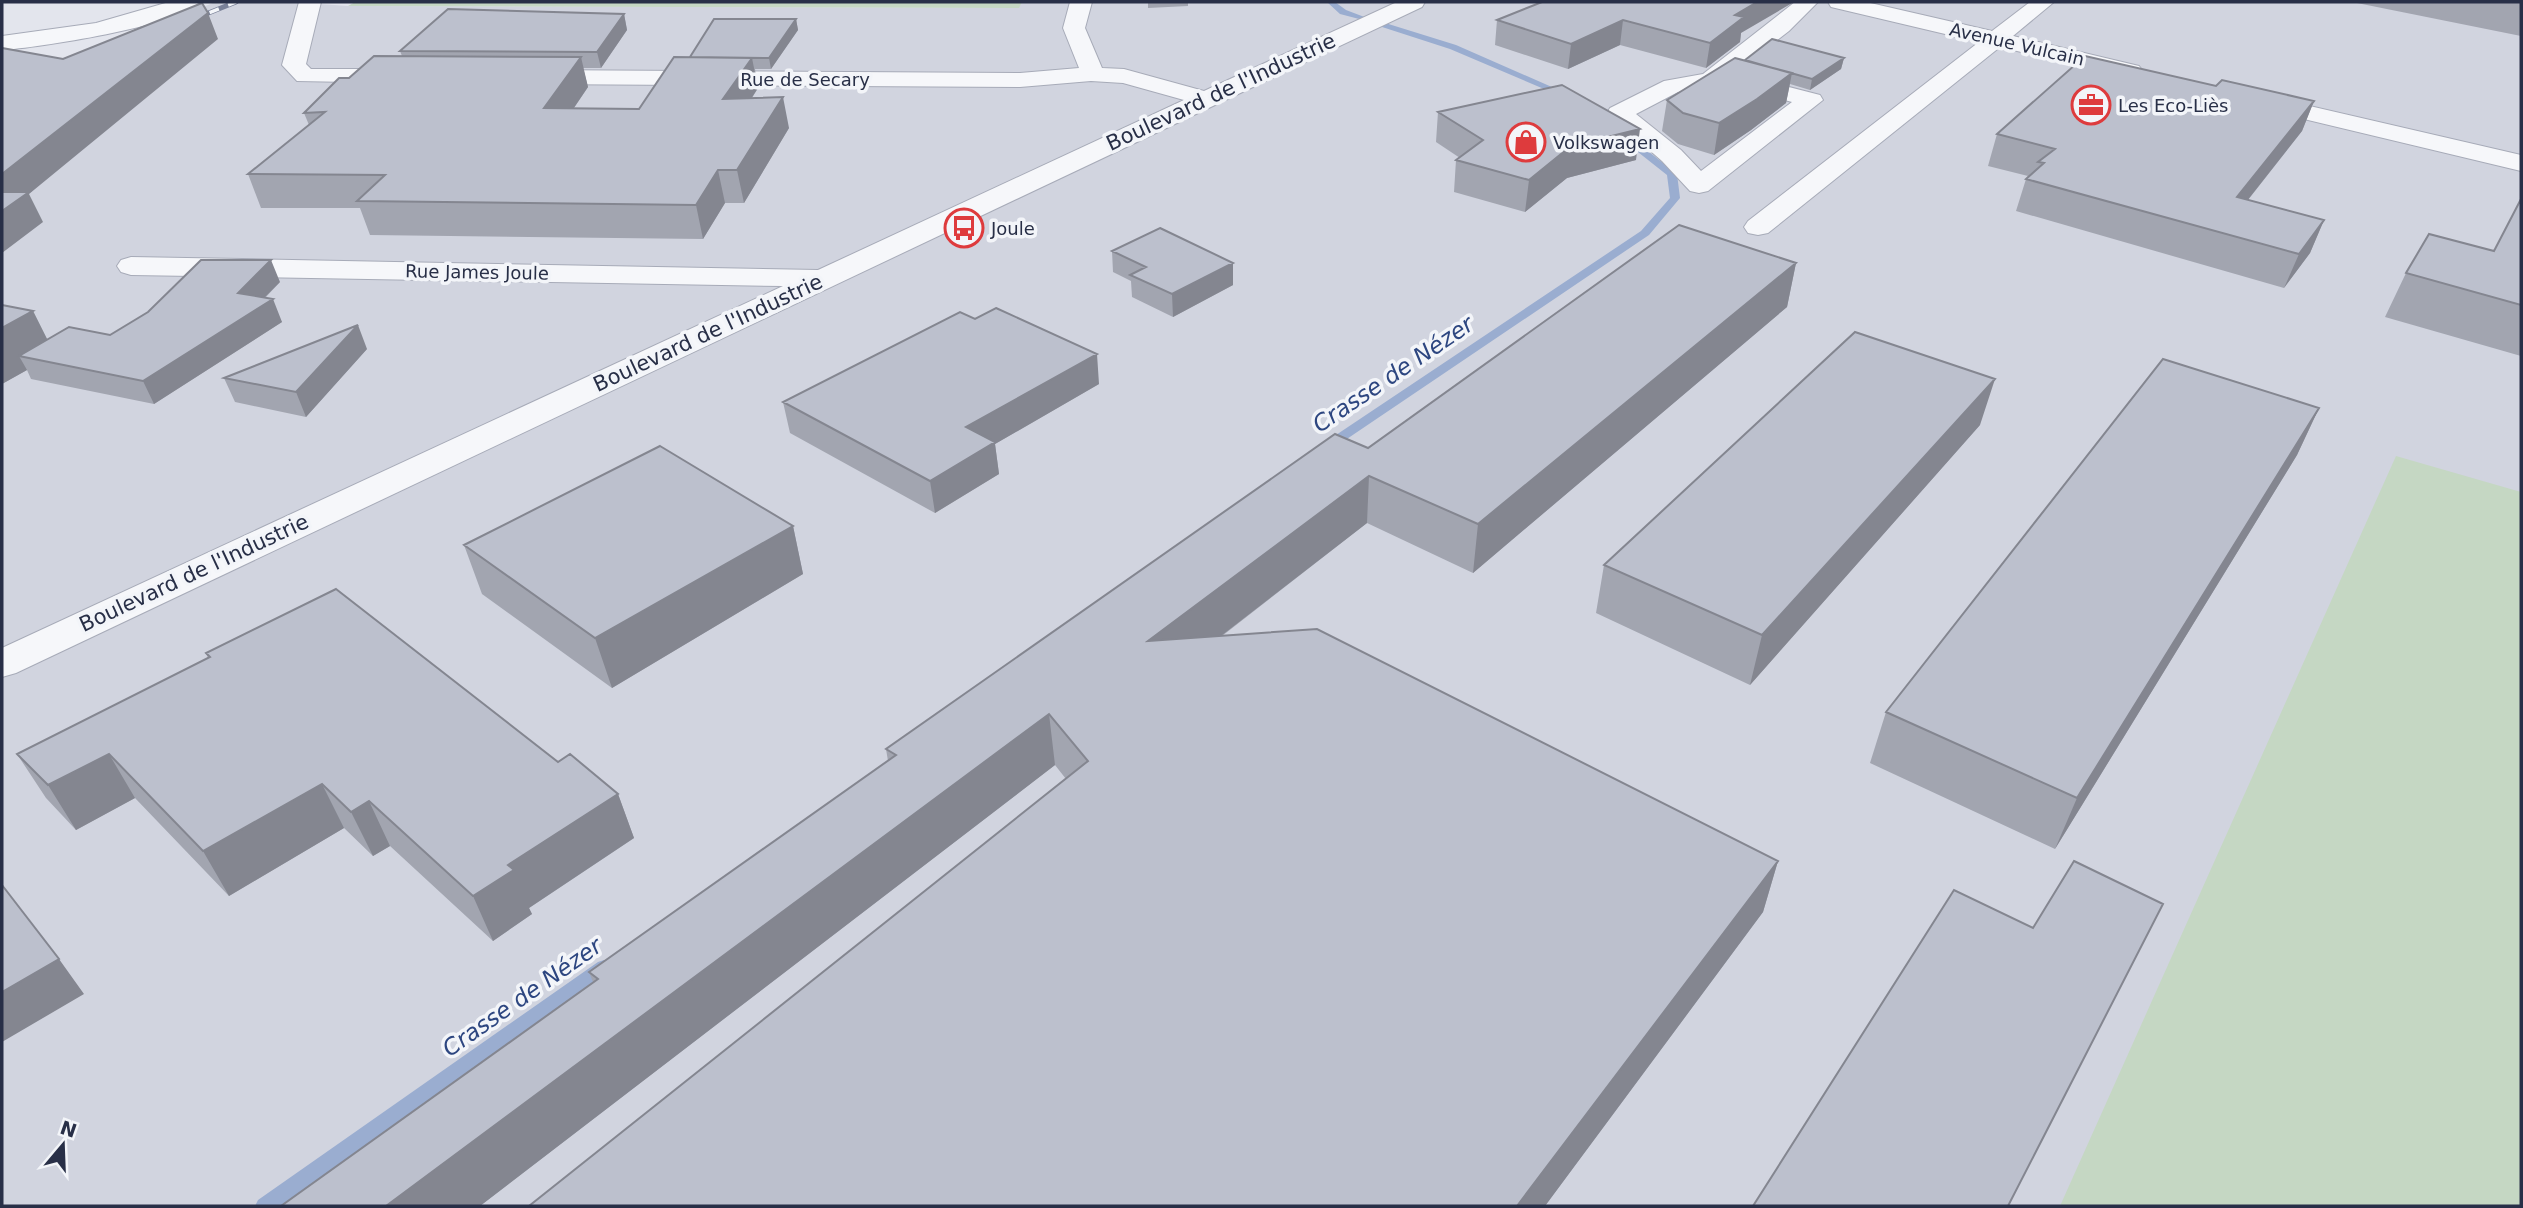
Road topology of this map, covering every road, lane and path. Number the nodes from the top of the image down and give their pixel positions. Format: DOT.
graph roads {
  1 [pos="188,2"];
  2 [pos="310,2"];
  3 [pos="1081,2"];
  4 [pos="1414,2"];
  5 [pos="1807,2"];
  6 [pos="1839,2"];
  7 [pos="2043,2"];
  8 [pos="1997,39"];
  9 [pos="2,43"];
  10 [pos="1091,74"];
  11 [pos="1718,75"];
  12 [pos="428,76"];
  13 [pos="511,77"];
  14 [pos="2160,77"];
  15 [pos="2238,96"];
  16 [pos="1206,99"];
  17 [pos="2521,163"];
  18 [pos="1758,227"];
  19 [pos="131,266"];
  20 [pos="824,278"];
  21 [pos="2,664"];
  1 -- 9 [label="street"];
  2 -- 12 [label="street"];
  3 -- 10 [label="street"];
  4 -- 16 [label="street, Boulevard de l'Industrie"];
  5 -- 11 [label="street"];
  6 -- 8 [label="street, Avenue Vulcain"];
  7 -- 8 [label="street"];
  8 -- 14 [label="street, Avenue Vulcain"];
  8 -- 18 [label="street"];
  10 -- 13 [label="street, Rue de Secary"];
  10 -- 16 [label="street, Rue de Secary"];
  11 -- 11 [label="street"];
  15 -- 17 [label="street"];
  16 -- 20 [label="street, Boulevard de l'Industrie"];
  19 -- 20 [label="street, Rue James Joule"];
  20 -- 21 [label="street, Boulevard de l'Industrie"];
}
